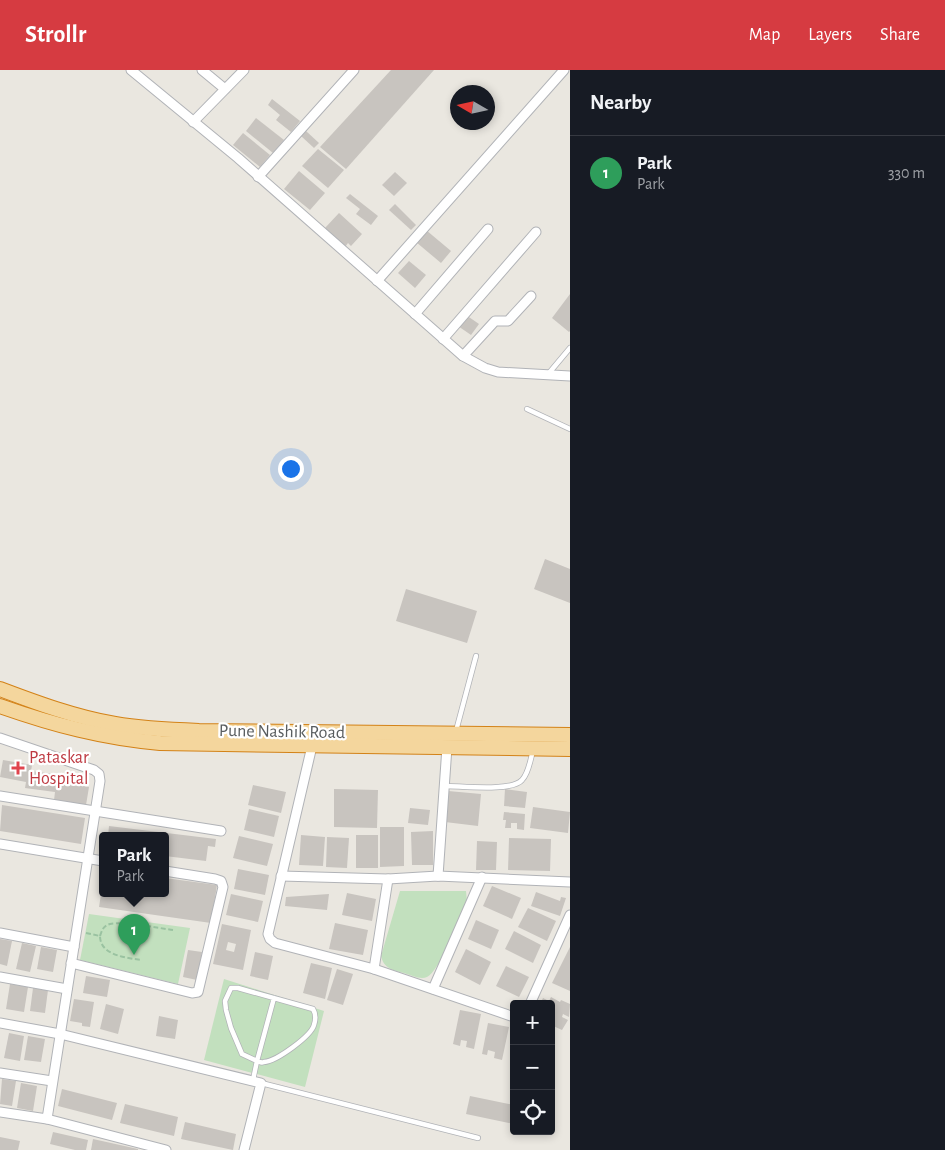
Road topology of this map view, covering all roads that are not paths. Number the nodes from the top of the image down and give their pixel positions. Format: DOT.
graph roads {
  1 [pos="131,70"];
  2 [pos="202,70"];
  3 [pos="244,70"];
  4 [pos="354,70"];
  5 [pos="564,70"];
  6 [pos="225,89"];
  7 [pos="194,122"];
  8 [pos="258,177"];
  9 [pos="488,229"];
  10 [pos="536,232"];
  11 [pos="377,281"];
  12 [pos="531,296"];
  13 [pos="415,314"];
  14 [pos="443,338"];
  15 [pos="570,348"];
  16 [pos="463,356"];
  17 [pos="548,374"];
  18 [pos="570,376"];
  19 [pos="527,409"];
  20 [pos="570,429"];
  21 [pos="476,656"];
  22 [pos="0,689"];
  23 [pos="0,706"];
  24 [pos="455,734"];
  25 [pos="570,735"];
  26 [pos="0,738"];
  27 [pos="312,746"];
  28 [pos="447,747"];
  29 [pos="534,748"];
  30 [pos="570,749"];
  31 [pos="445,786"];
  32 [pos="0,796"];
  33 [pos="95,811"];
  34 [pos="221,831"];
  35 [pos="0,844"];
  36 [pos="88,858"];
  37 [pos="99,859"];
  38 [pos="169,872"];
  39 [pos="281,876"];
  40 [pos="438,876"];
  41 [pos="482,878"];
  42 [pos="388,879"];
  43 [pos="570,882"];
  44 [pos="570,915"];
  45 [pos="0,933"];
  46 [pos="74,947"];
  47 [pos="72,963"];
  48 [pos="374,969"];
  49 [pos="0,977"];
  50 [pos="67,989"];
  51 [pos="433,989"];
  52 [pos="274,998"];
  53 [pos="532,1000"];
  54 [pos="510,1015"];
  55 [pos="0,1023"];
  56 [pos="60,1034"];
  57 [pos="256,1061"];
  58 [pos="0,1072"];
  59 [pos="52,1081"];
  60 [pos="257,1081"];
  61 [pos="0,1112"];
  62 [pos="47,1119"];
  63 [pos="478,1138"];
  64 [pos="166,1150"];
  65 [pos="244,1150"];
  1 -- 7 [label="street"];
  2 -- 6 [label="street"];
  3 -- 6 [label="street"];
  4 -- 8 [label="street"];
  5 -- 11 [label="street"];
  6 -- 7 [label="street"];
  7 -- 8 [label="street"];
  8 -- 11 [label="street"];
  9 -- 13 [label="street"];
  10 -- 14 [label="street"];
  11 -- 13 [label="street"];
  12 -- 16 [label="street"];
  13 -- 14 [label="street"];
  14 -- 16 [label="street"];
  15 -- 17 [label="lane"];
  16 -- 17 [label="street"];
  17 -- 18 [label="street"];
  19 -- 20 [label="lane"];
  21 -- 24 [label="lane"];
  22 -- 24 [label="highway, Pune Nashik Road"];
  23 -- 27 [label="highway, Pune Nashik Road"];
  24 -- 25 [label="highway, Pune Nashik Road"];
  26 -- 33 [label="street"];
  27 -- 28 [label="highway, Pune Nashik Road"];
  27 -- 39 [label="street"];
  28 -- 29 [label="highway, Pune Nashik Road"];
  28 -- 31 [label="street"];
  29 -- 30 [label="highway, Pune Nashik Road"];
  29 -- 31 [label="lane"];
  31 -- 40 [label="street"];
  32 -- 33 [label="street"];
  33 -- 34 [label="street"];
  33 -- 36 [label="street"];
  35 -- 36 [label="street"];
  36 -- 37 [label="street"];
  36 -- 46 [label="street"];
  38 -- 47 [label="street"];
  39 -- 42 [label="street"];
  39 -- 48 [label="street"];
  40 -- 41 [label="street"];
  40 -- 42 [label="street"];
  41 -- 43 [label="street"];
  41 -- 51 [label="street"];
  42 -- 48 [label="street"];
  44 -- 53 [label="street"];
  45 -- 46 [label="street"];
  46 -- 47 [label="street"];
  47 -- 50 [label="street"];
  48 -- 51 [label="street"];
  49 -- 50 [label="street"];
  50 -- 56 [label="street"];
  51 -- 54 [label="street"];
  52 -- 57 [label="lane"];
  52 -- 57 [label="lane"];
  52 -- 57 [label="lane"];
  55 -- 56 [label="street"];
  56 -- 59 [label="street"];
  56 -- 60 [label="street"];
  57 -- 60 [label="lane"];
  58 -- 59 [label="street"];
  59 -- 62 [label="street"];
  60 -- 63 [label="lane"];
  60 -- 65 [label="street"];
  61 -- 62 [label="street"];
  62 -- 64 [label="street"];
}
